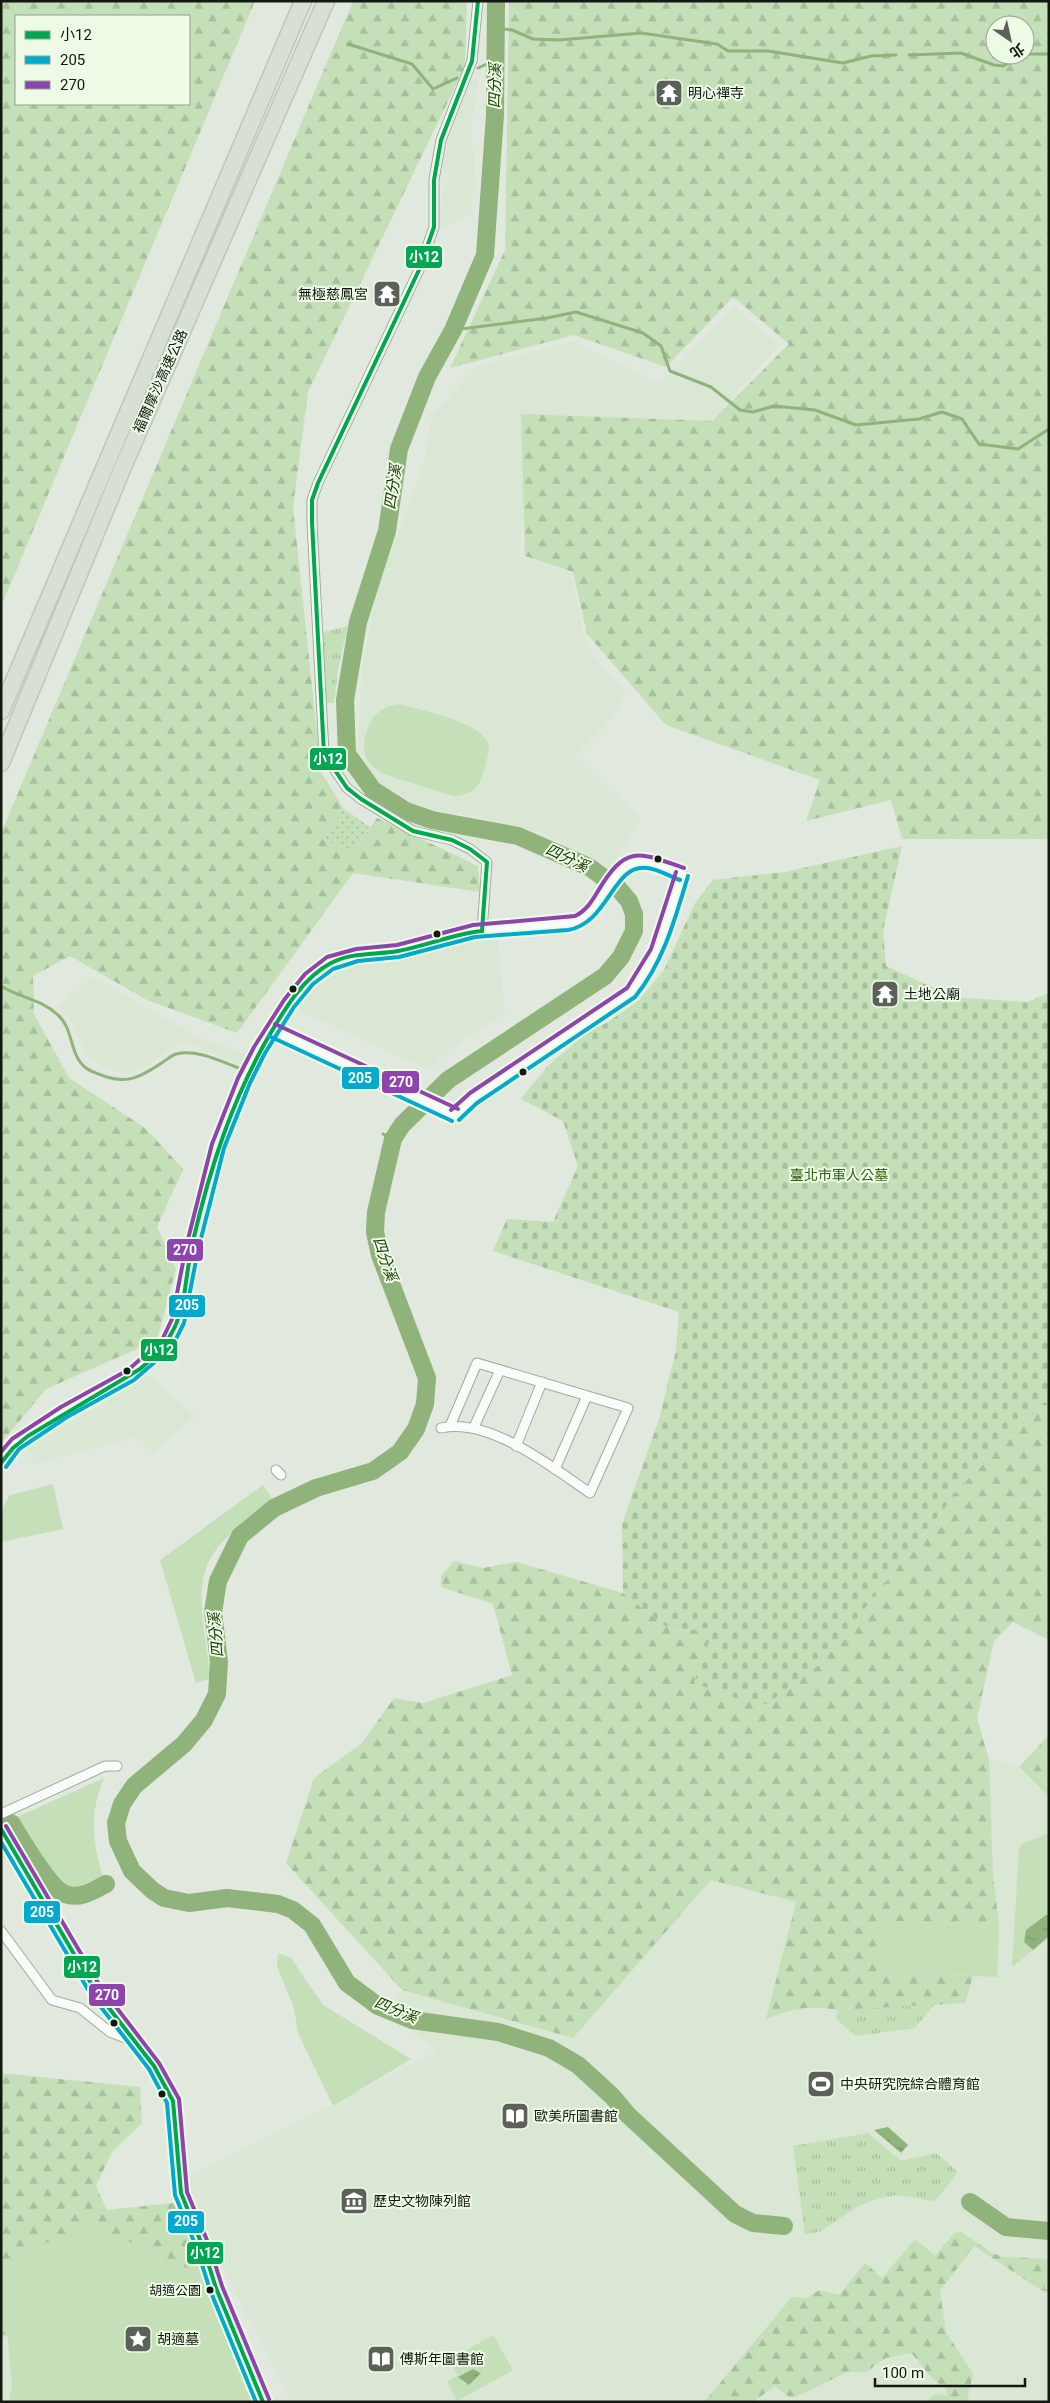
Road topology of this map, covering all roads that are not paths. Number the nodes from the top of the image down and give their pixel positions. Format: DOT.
graph roads {
  1 [pos="303,1"];
  2 [pos="326,1"];
  3 [pos="478,1"];
  4 [pos="1,711"];
  5 [pos="1,763"];
  6 [pos="482,931"];
  7 [pos="272,1030"];
  8 [pos="500,1370"];
  9 [pos="542,1382"];
  10 [pos="587,1396"];
  11 [pos="474,1427"];
  12 [pos="516,1446"];
  13 [pos="1,1462"];
  14 [pos="555,1469"];
  15 [pos="117,1766"];
  16 [pos="1,1814"];
  17 [pos="1,1829"];
  18 [pos="1,1931"];
  19 [pos="136,2042"];
  20 [pos="263,2402"];
  1 -- 4 [label="highway, 福爾摩沙高速公路"];
  2 -- 5 [label="highway, 福爾摩沙高速公路"];
  3 -- 6 [label="street"];
  6 -- 7 [label="street"];
  6 -- 7 [label="street"];
  7 -- 13 [label="street"];
  8 -- 9 [label="street"];
  8 -- 11 [label="street"];
  8 -- 11 [label="street"];
  9 -- 10 [label="street"];
  9 -- 12 [label="street"];
  10 -- 14 [label="street"];
  10 -- 14 [label="street"];
  11 -- 12 [label="street"];
  12 -- 14 [label="street"];
  15 -- 16 [label="street"];
  17 -- 19 [label="street"];
  18 -- 19 [label="street"];
  19 -- 20 [label="street"];
}
